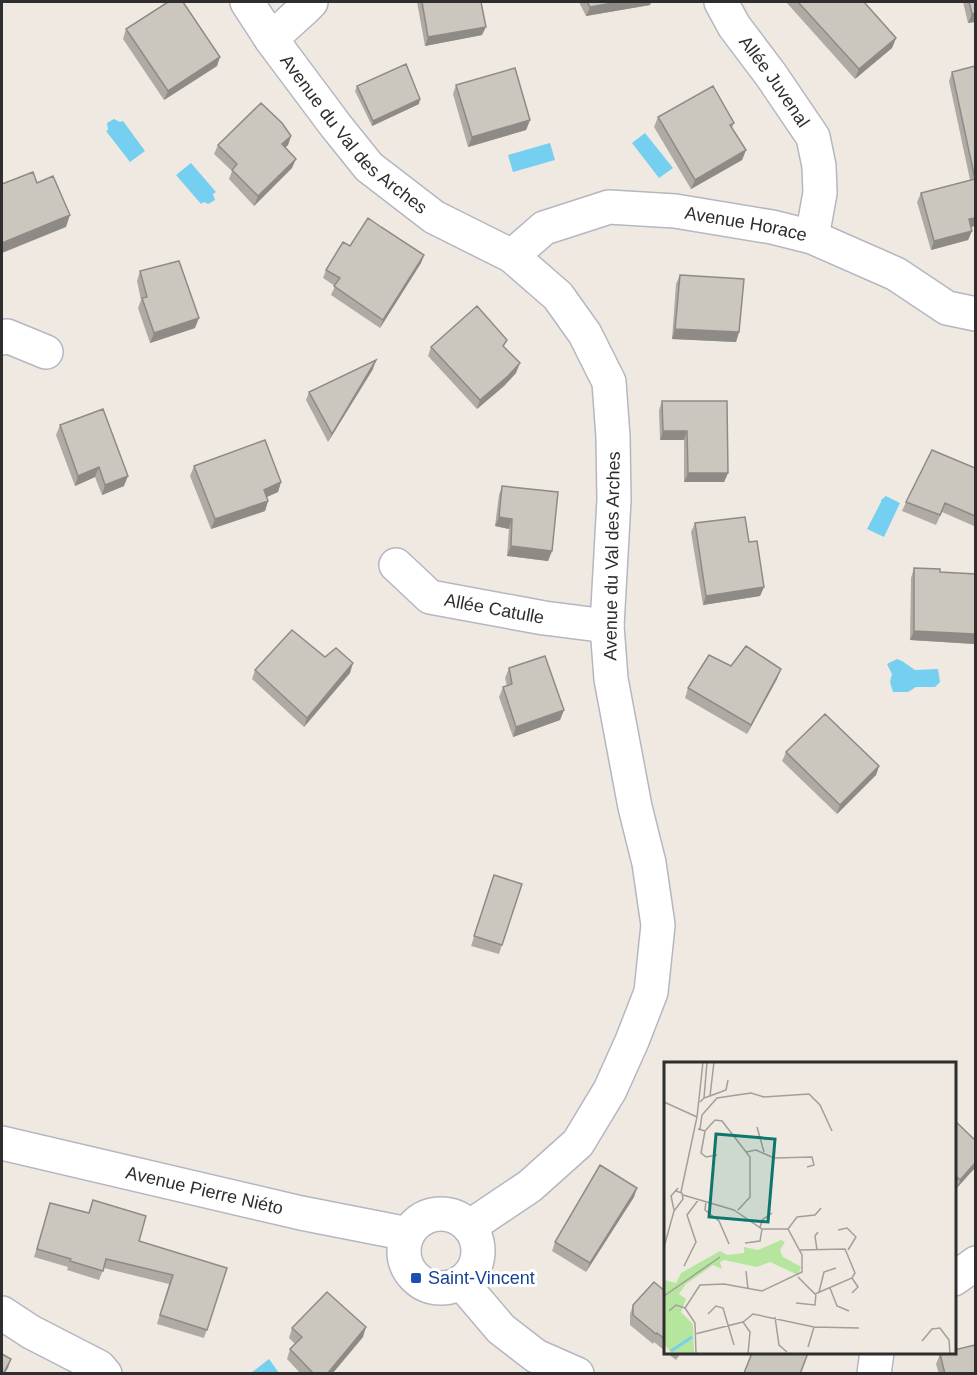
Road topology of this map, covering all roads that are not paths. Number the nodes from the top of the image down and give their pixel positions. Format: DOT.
graph roads {
  1 [pos="247,2"];
  2 [pos="311,2"];
  3 [pos="721,2"];
  4 [pos="271,39"];
  5 [pos="812,237"];
  6 [pos="512,256"];
  7 [pos="975,314"];
  8 [pos="2,338"];
  9 [pos="46,352"];
  10 [pos="396,565"];
  11 [pos="607,626"];
  12 [pos="2,1143"];
  13 [pos="469,1227"];
  14 [pos="408,1234"];
  15 [pos="975,1263"];
  16 [pos="956,1277"];
  17 [pos="461,1282"];
  18 [pos="2,1313"];
  19 [pos="877,1354"];
  20 [pos="105,1374"];
  21 [pos="577,1374"];
  22 [pos="874,1374"];
  1 -- 4 [label="street, Avenue du Val des Arches"];
  2 -- 4 [label="street"];
  3 -- 5 [label="street, Allée Juvenal"];
  4 -- 6 [label="street, Avenue du Val des Arches"];
  5 -- 6 [label="street, Avenue Horace"];
  5 -- 7 [label="street, Avenue Horace"];
  6 -- 11 [label="street, Avenue du Val des Arches"];
  8 -- 9 [label="street"];
  10 -- 11 [label="street, Allée Catulle"];
  11 -- 13 [label="street, Avenue du Val des Arches"];
  12 -- 14 [label="street, Avenue Pierre Niéto"];
  13 -- 14 [label="street"];
  13 -- 17 [label="street"];
  14 -- 17 [label="street"];
  15 -- 16 [label="street"];
  17 -- 21 [label="street"];
  18 -- 20 [label="street"];
  19 -- 22 [label="street"];
}
